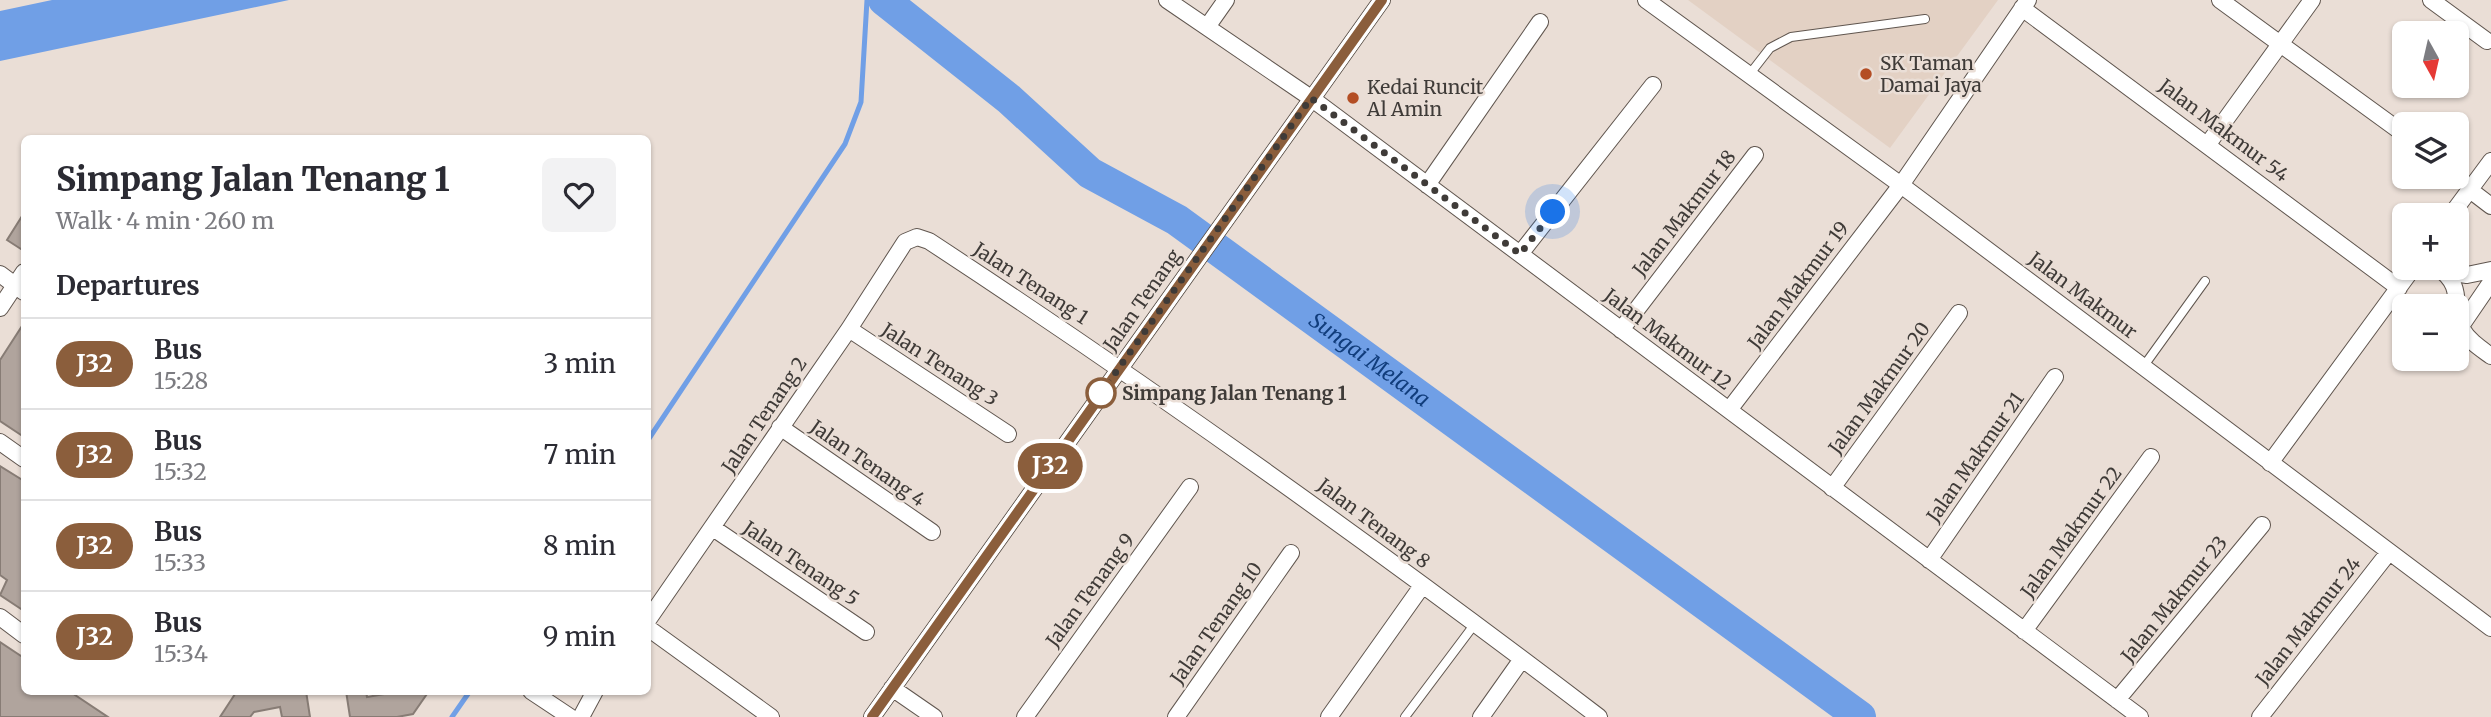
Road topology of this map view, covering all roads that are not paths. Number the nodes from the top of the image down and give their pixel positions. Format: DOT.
graph roads {
  1 [pos="1167,0"];
  2 [pos="1226,0"];
  3 [pos="1382,0"];
  4 [pos="1646,0"];
  5 [pos="2220,0"];
  6 [pos="2312,0"];
  7 [pos="2431,0"];
  8 [pos="2025,4"];
  9 [pos="1925,19"];
  10 [pos="1540,22"];
  11 [pos="1207,27"];
  12 [pos="2487,41"];
  13 [pos="2280,44"];
  14 [pos="1749,75"];
  15 [pos="1653,85"];
  16 [pos="1311,98"];
  17 [pos="2392,125"];
  18 [pos="2208,144"];
  19 [pos="1755,156"];
  20 [pos="2491,161"];
  21 [pos="1427,185"];
  22 [pos="1901,185"];
  23 [pos="2470,190"];
  24 [pos="2460,203"];
  25 [pos="2491,206"];
  26 [pos="917,237"];
  27 [pos="1520,254"];
  28 [pos="2491,270"];
  29 [pos="0,274"];
  30 [pos="2469,275"];
  31 [pos="2405,280"];
  32 [pos="2205,281"];
  33 [pos="2491,282"];
  34 [pos="21,283"];
  35 [pos="2399,288"];
  36 [pos="0,307"];
  37 [pos="1959,313"];
  38 [pos="2469,314"];
  39 [pos="849,329"];
  40 [pos="1621,330"];
  41 [pos="2469,338"];
  42 [pos="2491,356"];
  43 [pos="2143,366"];
  44 [pos="1120,367"];
  45 [pos="2055,377"];
  46 [pos="1729,411"];
  47 [pos="780,427"];
  48 [pos="1008,434"];
  49 [pos="0,442"];
  50 [pos="21,457"];
  51 [pos="2151,457"];
  52 [pos="2270,463"];
  53 [pos="1190,487"];
  54 [pos="1832,488"];
  55 [pos="2262,525"];
  56 [pos="713,528"];
  57 [pos="933,533"];
  58 [pos="2389,552"];
  59 [pos="1291,553"];
  60 [pos="1929,560"];
  61 [pos="1422,586"];
  62 [pos="651,616"];
  63 [pos="0,617"];
  64 [pos="1474,625"];
  65 [pos="2491,628"];
  66 [pos="651,630"];
  67 [pos="2024,631"];
  68 [pos="866,632"];
  69 [pos="21,633"];
  70 [pos="1522,659"];
  71 [pos="892,688"];
  72 [pos="537,695"];
  73 [pos="593,695"];
  74 [pos="2117,701"];
  75 [pos="570,717"];
  76 [pos="581,717"];
  77 [pos="771,717"];
  78 [pos="872,717"];
  79 [pos="934,717"];
  80 [pos="1025,717"];
  81 [pos="1175,717"];
  82 [pos="1329,717"];
  83 [pos="1405,717"];
  84 [pos="1481,717"];
  85 [pos="1600,717"];
  86 [pos="2140,717"];
  87 [pos="2260,717"];
  1 -- 11 [label="street, Jalan Makmur 12"];
  2 -- 11 [label="street"];
  3 -- 16 [label="street, Jalan Tenang"];
  4 -- 14 [label="street, Jalan Makmur"];
  5 -- 13 [label="street"];
  6 -- 13 [label="street"];
  7 -- 12 [label="street"];
  8 -- 18 [label="street, Jalan Makmur 54"];
  8 -- 22 [label="street, Jalan Makmur 19"];
  9 -- 14 [label="lane"];
  10 -- 21 [label="street"];
  11 -- 16 [label="street, Jalan Makmur 12"];
  13 -- 17 [label="street"];
  13 -- 18 [label="street"];
  14 -- 22 [label="street, Jalan Makmur"];
  15 -- 27 [label="street"];
  16 -- 21 [label="street, Jalan Makmur 12"];
  16 -- 44 [label="street, Jalan Tenang"];
  18 -- 35 [label="street, Jalan Makmur 54"];
  19 -- 40 [label="street, Jalan Makmur 18"];
  20 -- 23 [label="street"];
  21 -- 27 [label="street, Jalan Makmur 12"];
  22 -- 43 [label="street, Jalan Makmur"];
  22 -- 46 [label="street, Jalan Makmur 19"];
  23 -- 24 [label="street"];
  23 -- 25 [label="street"];
  26 -- 39 [label="street, Jalan Tenang 2"];
  26 -- 44 [label="street, Jalan Tenang 1"];
  27 -- 40 [label="street, Jalan Makmur 12"];
  28 -- 30 [label="street"];
  29 -- 34 [label="street"];
  31 -- 35 [label="street"];
  32 -- 43 [label="lane"];
  33 -- 38 [label="street"];
  34 -- 36 [label="street"];
  35 -- 52 [label="street"];
  37 -- 54 [label="street, Jalan Makmur 20"];
  39 -- 47 [label="street, Jalan Tenang 2"];
  39 -- 48 [label="street, Jalan Tenang 3"];
  40 -- 46 [label="street, Jalan Makmur 12"];
  41 -- 42 [label="street"];
  43 -- 52 [label="street, Jalan Makmur"];
  44 -- 61 [label="street, Jalan Tenang 8"];
  44 -- 71 [label="street, Jalan Tenang"];
  45 -- 60 [label="street, Jalan Makmur 21"];
  46 -- 54 [label="street, Jalan Makmur 12"];
  47 -- 56 [label="street, Jalan Tenang 2"];
  47 -- 57 [label="street, Jalan Tenang 4"];
  49 -- 50 [label="street"];
  51 -- 67 [label="street, Jalan Makmur 22"];
  52 -- 58 [label="street, Jalan Makmur"];
  53 -- 80 [label="street, Jalan Tenang 9"];
  54 -- 60 [label="street, Jalan Makmur 12"];
  55 -- 74 [label="street, Jalan Makmur 23"];
  56 -- 62 [label="street, Jalan Tenang 2"];
  56 -- 68 [label="street, Jalan Tenang 5"];
  58 -- 65 [label="street, Jalan Makmur"];
  58 -- 87 [label="street, Jalan Makmur 24"];
  59 -- 81 [label="street, Jalan Tenang 10"];
  60 -- 67 [label="street, Jalan Makmur 12"];
  61 -- 64 [label="street, Jalan Tenang 8"];
  61 -- 82 [label="street"];
  63 -- 69 [label="street"];
  64 -- 70 [label="street, Jalan Tenang 8"];
  64 -- 83 [label="lane"];
  66 -- 77 [label="street"];
  67 -- 74 [label="street, Jalan Makmur 12"];
  70 -- 84 [label="street"];
  70 -- 85 [label="street, Jalan Tenang 8"];
  71 -- 78 [label="street, Jalan Tenang"];
  71 -- 79 [label="street"];
  72 -- 75 [label="street"];
  73 -- 76 [label="street"];
  74 -- 86 [label="street, Jalan Makmur 12"];
}
